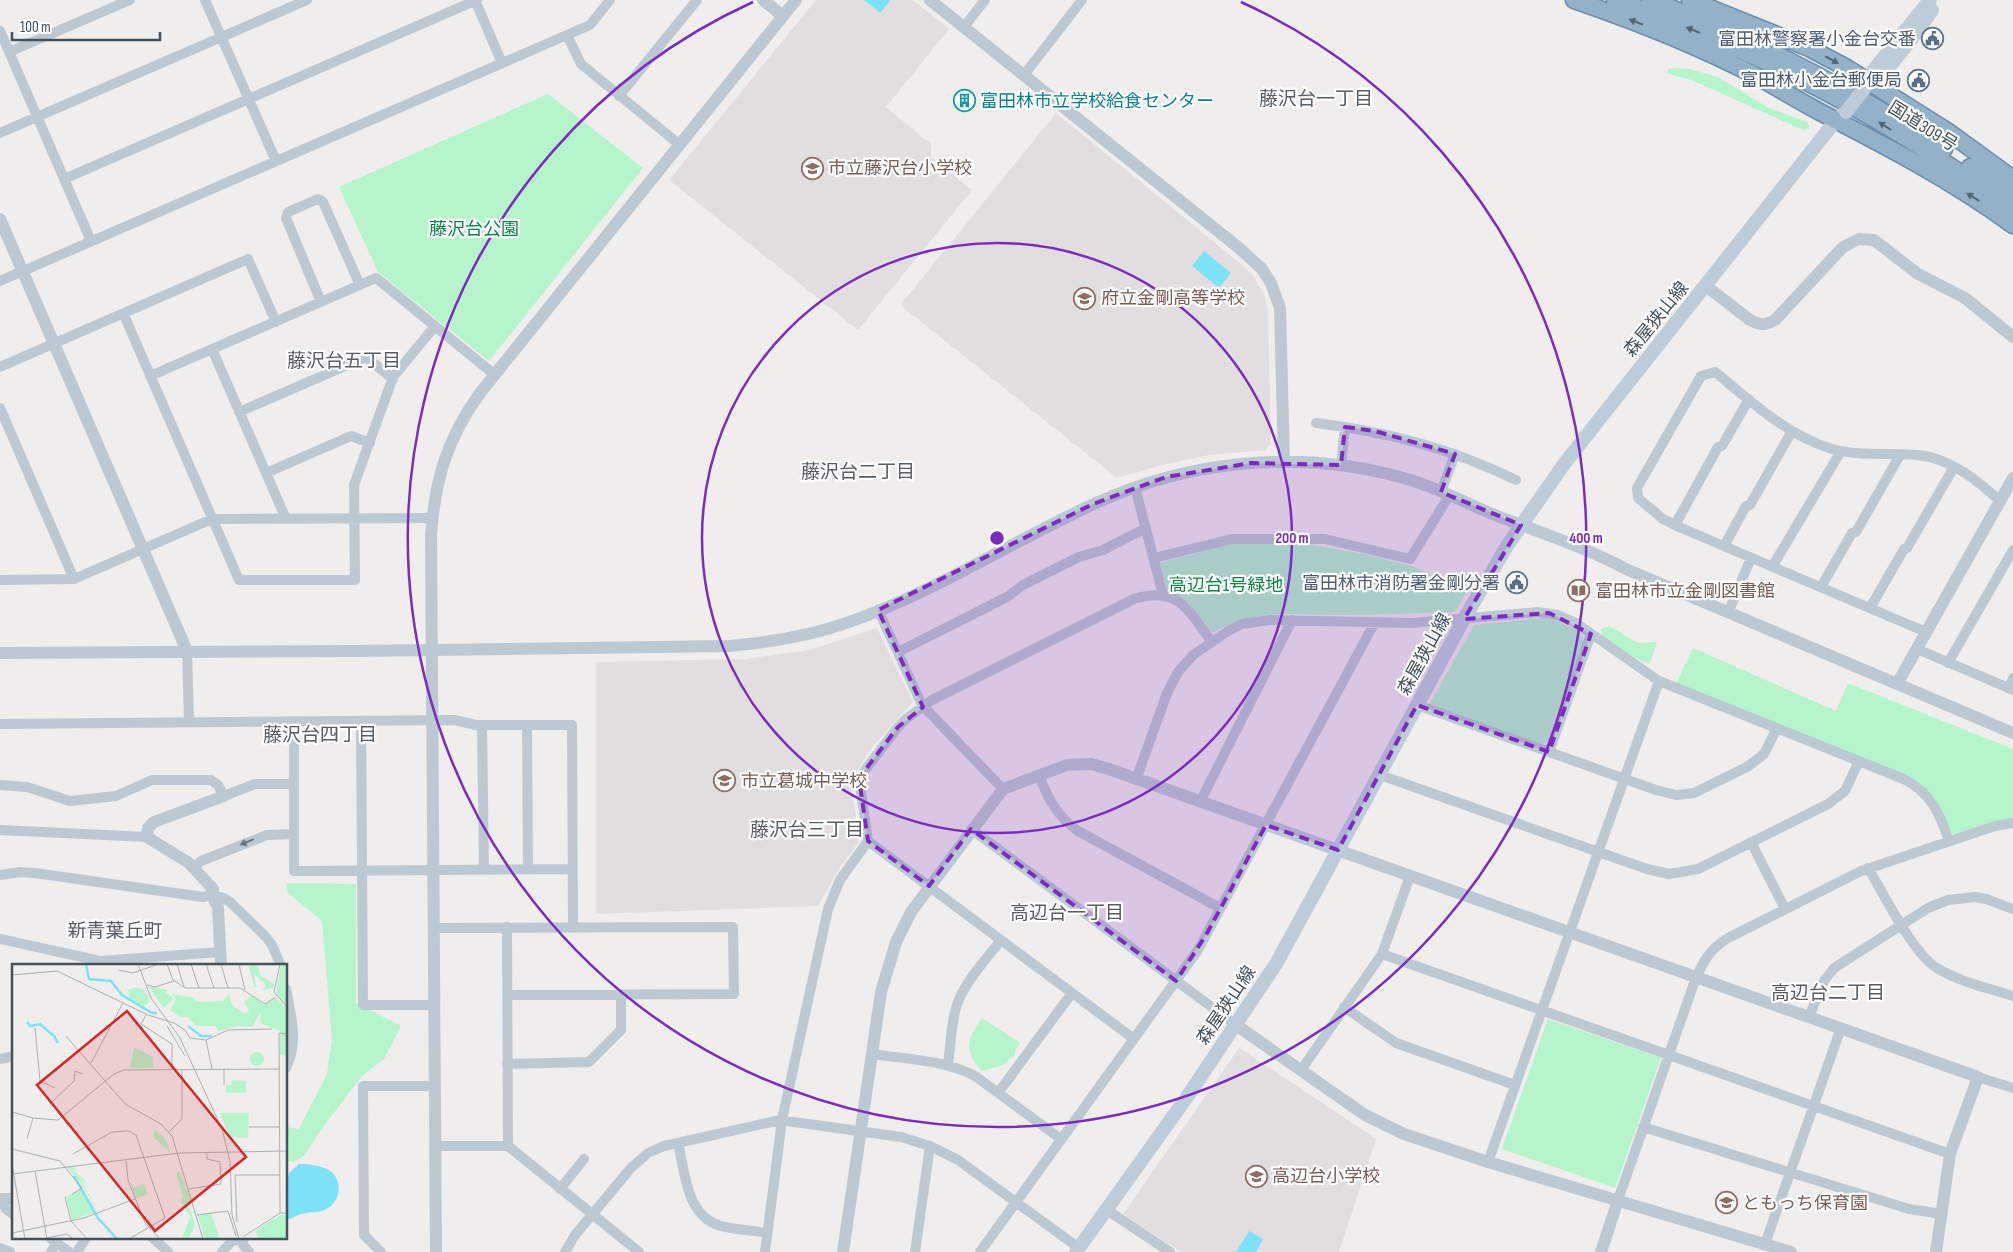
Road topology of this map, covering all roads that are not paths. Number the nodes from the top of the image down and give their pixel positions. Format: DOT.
graph roads {
  1 [pos="130,0"];
  2 [pos="205,0"];
  3 [pos="307,0"];
  4 [pos="476,0"];
  5 [pos="610,0"];
  6 [pos="697,0"];
  7 [pos="763,0"];
  8 [pos="796,0"];
  9 [pos="930,0"];
  10 [pos="985,0"];
  11 [pos="1082,0"];
  12 [pos="1574,0"];
  13 [pos="1615,0"];
  14 [pos="1650,0"];
  15 [pos="1690,0"];
  16 [pos="1930,0"];
  17 [pos="1939,0"];
  18 [pos="783,16"];
  19 [pos="964,27"];
  20 [pos="0,31"];
  21 [pos="567,35"];
  22 [pos="222,37"];
  23 [pos="9,52"];
  24 [pos="502,63"];
  25 [pos="1024,75"];
  26 [pos="1867,85"];
  27 [pos="619,96"];
  28 [pos="249,99"];
  29 [pos="1841,116"];
  30 [pos="37,117"];
  31 [pos="0,133"];
  32 [pos="680,145"];
  33 [pos="276,161"];
  34 [pos="64,179"];
  35 [pos="2013,179"];
  36 [pos="2013,196"];
  37 [pos="2013,211"];
  38 [pos="0,219"];
  39 [pos="2013,225"];
  40 [pos="91,241"];
  41 [pos="22,271"];
  42 [pos="0,281"];
  43 [pos="360,286"];
  44 [pos="1706,286"];
  45 [pos="322,302"];
  46 [pos="124,315"];
  47 [pos="276,322"];
  48 [pos="435,326"];
  49 [pos="2013,337"];
  50 [pos="54,344"];
  51 [pos="212,349"];
  52 [pos="0,367"];
  53 [pos="495,375"];
  54 [pos="150,376"];
  55 [pos="393,379"];
  56 [pos="1749,399"];
  57 [pos="0,408"];
  58 [pos="239,412"];
  59 [pos="1316,423"];
  60 [pos="1345,427"];
  61 [pos="1792,432"];
  62 [pos="370,443"];
  63 [pos="1841,451"];
  64 [pos="1454,454"];
  65 [pos="1900,455"];
  66 [pos="1284,462"];
  67 [pos="1341,465"];
  68 [pos="1954,467"];
  69 [pos="266,473"];
  70 [pos="2013,478"];
  71 [pos="1516,480"];
  72 [pos="1135,487"];
  73 [pos="1445,494"];
  74 [pos="2000,501"];
  75 [pos="355,518"];
  76 [pos="432,518"];
  77 [pos="212,519"];
  78 [pos="286,519"];
  79 [pos="1521,525"];
  80 [pos="1674,525"];
  81 [pos="1146,528"];
  82 [pos="1724,546"];
  83 [pos="143,549"];
  84 [pos="2013,550"];
  85 [pos="1154,558"];
  86 [pos="1752,558"];
  87 [pos="1772,567"];
  88 [pos="74,579"];
  89 [pos="0,580"];
  90 [pos="1821,587"];
  91 [pos="1163,595"];
  92 [pos="1870,608"];
  93 [pos="878,610"];
  94 [pos="1728,613"];
  95 [pos="1464,619"];
  96 [pos="1292,620"];
  97 [pos="1375,622"];
  98 [pos="1926,632"];
  99 [pos="1591,634"];
  100 [pos="1212,642"];
  101 [pos="1917,649"];
  102 [pos="433,650"];
  103 [pos="187,651"];
  104 [pos="898,652"];
  105 [pos="0,653"];
  106 [pos="1948,663"];
  107 [pos="1659,681"];
  108 [pos="1897,684"];
  109 [pos="2012,686"];
  110 [pos="1417,705"];
  111 [pos="923,706"];
  112 [pos="434,720"];
  113 [pos="361,721"];
  114 [pos="189,722"];
  115 [pos="294,722"];
  116 [pos="0,724"];
  117 [pos="482,725"];
  118 [pos="527,725"];
  119 [pos="1776,728"];
  120 [pos="2013,733"];
  121 [pos="1549,752"];
  122 [pos="1859,761"];
  123 [pos="1039,775"];
  124 [pos="1380,775"];
  125 [pos="1624,778"];
  126 [pos="1136,780"];
  127 [pos="294,784"];
  128 [pos="0,785"];
  129 [pos="1003,789"];
  130 [pos="224,796"];
  131 [pos="1200,802"];
  132 [pos="2013,823"];
  133 [pos="1266,826"];
  134 [pos="971,829"];
  135 [pos="0,830"];
  136 [pos="294,834"];
  137 [pos="147,838"];
  138 [pos="868,841"];
  139 [pos="1949,841"];
  140 [pos="1751,842"];
  141 [pos="1338,850"];
  142 [pos="1598,852"];
  143 [pos="193,868"];
  144 [pos="1868,868"];
  145 [pos="528,869"];
  146 [pos="572,869"];
  147 [pos="434,870"];
  148 [pos="484,870"];
  149 [pos="362,871"];
  150 [pos="0,875"];
  151 [pos="1410,876"];
  152 [pos="929,886"];
  153 [pos="212,895"];
  154 [pos="1220,908"];
  155 [pos="1785,909"];
  156 [pos="2013,909"];
  157 [pos="1902,924"];
  158 [pos="573,926"];
  159 [pos="506,927"];
  160 [pos="435,928"];
  161 [pos="1569,933"];
  162 [pos="0,939"];
  163 [pos="1001,940"];
  164 [pos="220,952"];
  165 [pos="1382,954"];
  166 [pos="165,961"];
  167 [pos="110,963"];
  168 [pos="221,964"];
  169 [pos="280,964"];
  170 [pos="1696,977"];
  171 [pos="1176,981"];
  172 [pos="1072,993"];
  173 [pos="621,994"];
  174 [pos="507,995"];
  175 [pos="2013,996"];
  176 [pos="288,1000"];
  177 [pos="435,1005"];
  178 [pos="1344,1007"];
  179 [pos="1542,1011"];
  180 [pos="1809,1017"];
  181 [pos="1236,1025"];
  182 [pos="1841,1028"];
  183 [pos="1134,1039"];
  184 [pos="871,1054"];
  185 [pos="1669,1054"];
  186 [pos="288,1062"];
  187 [pos="508,1064"];
  188 [pos="948,1065"];
  189 [pos="1301,1070"];
  190 [pos="1978,1076"];
  191 [pos="1515,1085"];
  192 [pos="435,1086"];
  193 [pos="2013,1088"];
  194 [pos="998,1093"];
  195 [pos="1814,1105"];
  196 [pos="782,1120"];
  197 [pos="1643,1127"];
  198 [pos="860,1131"];
  199 [pos="1061,1139"];
  200 [pos="678,1143"];
  201 [pos="436,1146"];
  202 [pos="508,1146"];
  203 [pos="930,1146"];
  204 [pos="1950,1154"];
  205 [pos="584,1159"];
  206 [pos="1488,1162"];
  207 [pos="1790,1173"];
  208 [pos="560,1189"];
  209 [pos="0,1199"];
  210 [pos="1618,1200"];
  211 [pos="1016,1202"];
  212 [pos="1107,1210"];
  213 [pos="12,1214"];
  214 [pos="592,1214"];
  215 [pos="1942,1214"];
  216 [pos="767,1232"];
  217 [pos="54,1240"];
  218 [pos="85,1240"];
  219 [pos="237,1240"];
  220 [pos="242,1240"];
  221 [pos="150,1241"];
  222 [pos="1765,1244"];
  223 [pos="0,1248"];
  224 [pos="1078,1250"];
  225 [pos="10,1252"];
  226 [pos="52,1252"];
  227 [pos="70,1252"];
  228 [pos="77,1252"];
  229 [pos="168,1252"];
  230 [pos="222,1252"];
  231 [pos="249,1252"];
  232 [pos="381,1252"];
  233 [pos="436,1252"];
  234 [pos="565,1252"];
  235 [pos="639,1252"];
  236 [pos="765,1252"];
  237 [pos="843,1252"];
  238 [pos="915,1252"];
  239 [pos="980,1252"];
  240 [pos="1170,1252"];
  241 [pos="1601,1252"];
  242 [pos="1791,1252"];
  243 [pos="1936,1252"];
  1 -- 23 [label="street"];
  2 -- 22 [label="street"];
  3 -- 22 [label="street"];
  4 -- 24 [label="street"];
  4 -- 28 [label="street"];
  5 -- 21 [label="street"];
  6 -- 27 [label="street"];
  7 -- 18 [label="street"];
  8 -- 18 [label="street"];
  9 -- 19 [label="street"];
  10 -- 19 [label="street"];
  11 -- 25 [label="street"];
  29 -- 12 [label="highway, one-way"];
  37 -- 13 [label="highway, 国道309号, one-way"];
  14 -- 36 [label="highway, 国道309号"];
  15 -- 26 [label="highway, one-way"];
  16 -- 26 [label="main road, 森屋狭山線"];
  17 -- 26 [label="main road, 森屋狭山線"];
  18 -- 32 [label="street"];
  19 -- 25 [label="street"];
  20 -- 23 [label="street"];
  21 -- 24 [label="street"];
  21 -- 27 [label="street"];
  22 -- 28 [label="street"];
  22 -- 30 [label="street"];
  23 -- 30 [label="street"];
  24 -- 33 [label="street"];
  25 -- 66 [label="street"];
  26 -- 29 [label="main road, 森屋狭山線, bridge"];
  26 -- 35 [label="highway"];
  27 -- 32 [label="street"];
  28 -- 33 [label="street"];
  28 -- 34 [label="street"];
  39 -- 29 [label="highway, one-way"];
  29 -- 44 [label="main road, 森屋狭山線"];
  30 -- 31 [label="street"];
  30 -- 34 [label="street"];
  32 -- 53 [label="street"];
  33 -- 40 [label="street"];
  34 -- 40 [label="street"];
  38 -- 41 [label="street"];
  40 -- 41 [label="street"];
  41 -- 42 [label="street"];
  41 -- 50 [label="street"];
  43 -- 45 [label="street"];
  43 -- 45 [label="street"];
  43 -- 48 [label="street"];
  44 -- 49 [label="street"];
  44 -- 79 [label="main road, 森屋狭山線"];
  45 -- 47 [label="street"];
  46 -- 47 [label="street"];
  46 -- 50 [label="street"];
  46 -- 54 [label="street"];
  47 -- 51 [label="street"];
  48 -- 53 [label="street"];
  48 -- 55 [label="street"];
  50 -- 52 [label="street"];
  50 -- 83 [label="street"];
  51 -- 54 [label="street"];
  51 -- 58 [label="street"];
  53 -- 76 [label="street"];
  54 -- 77 [label="street"];
  55 -- 58 [label="street"];
  55 -- 62 [label="street"];
  56 -- 61 [label="street"];
  56 -- 80 [label="street"];
  56 -- 80 [label="street"];
  57 -- 88 [label="street"];
  58 -- 69 [label="street"];
  59 -- 60 [label="street"];
  60 -- 64 [label="street"];
  60 -- 67 [label="street"];
  61 -- 63 [label="street"];
  61 -- 82 [label="street"];
  62 -- 69 [label="street"];
  62 -- 75 [label="street"];
  63 -- 65 [label="street"];
  63 -- 87 [label="street"];
  64 -- 71 [label="street"];
  64 -- 73 [label="street"];
  65 -- 68 [label="street"];
  65 -- 90 [label="street"];
  66 -- 67 [label="street"];
  66 -- 72 [label="street"];
  67 -- 73 [label="street"];
  68 -- 74 [label="street"];
  68 -- 92 [label="street"];
  69 -- 78 [label="street"];
  70 -- 74 [label="street"];
  72 -- 81 [label="street"];
  72 -- 93 [label="street"];
  73 -- 79 [label="street"];
  73 -- 85 [label="street"];
  74 -- 98 [label="street"];
  75 -- 76 [label="street"];
  75 -- 77 [label="street"];
  75 -- 78 [label="street"];
  76 -- 102 [label="street"];
  77 -- 78 [label="street"];
  77 -- 83 [label="street"];
  79 -- 94 [label="street"];
  79 -- 95 [label="main road, 森屋狭山線"];
  80 -- 82 [label="street"];
  81 -- 85 [label="street"];
  81 -- 104 [label="street"];
  82 -- 86 [label="street"];
  83 -- 88 [label="street"];
  83 -- 103 [label="street"];
  84 -- 106 [label="street"];
  85 -- 91 [label="street"];
  86 -- 87 [label="street"];
  86 -- 94 [label="street"];
  87 -- 90 [label="street"];
  88 -- 89 [label="street"];
  90 -- 92 [label="street"];
  91 -- 100 [label="street"];
  91 -- 111 [label="street"];
  92 -- 98 [label="street"];
  93 -- 102 [label="street"];
  93 -- 104 [label="street"];
  94 -- 108 [label="street"];
  95 -- 97 [label="street"];
  95 -- 99 [label="street"];
  95 -- 110 [label="main road, 森屋狭山線"];
  96 -- 97 [label="street"];
  96 -- 100 [label="street"];
  96 -- 131 [label="street"];
  97 -- 133 [label="street"];
  98 -- 101 [label="street"];
  99 -- 107 [label="street"];
  99 -- 121 [label="street"];
  100 -- 126 [label="street"];
  101 -- 106 [label="street"];
  101 -- 108 [label="street"];
  102 -- 103 [label="street"];
  102 -- 112 [label="street"];
  103 -- 105 [label="street"];
  103 -- 114 [label="street"];
  104 -- 111 [label="street"];
  106 -- 109 [label="street"];
  107 -- 119 [label="street"];
  107 -- 125 [label="street"];
  108 -- 120 [label="street"];
  110 -- 121 [label="street"];
  110 -- 124 [label="main road, 森屋狭山線"];
  111 -- 129 [label="street"];
  111 -- 138 [label="street"];
  112 -- 113 [label="street"];
  112 -- 117 [label="street"];
  112 -- 147 [label="street"];
  113 -- 115 [label="street"];
  113 -- 149 [label="street"];
  114 -- 115 [label="street"];
  114 -- 116 [label="street"];
  115 -- 127 [label="street"];
  117 -- 118 [label="street"];
  117 -- 148 [label="street"];
  118 -- 145 [label="street"];
  118 -- 146 [label="street"];
  119 -- 122 [label="street"];
  119 -- 125 [label="street"];
  121 -- 125 [label="street"];
  122 -- 139 [label="street"];
  122 -- 140 [label="street"];
  123 -- 126 [label="street"];
  123 -- 129 [label="street"];
  123 -- 154 [label="street"];
  124 -- 141 [label="main road, 森屋狭山線"];
  124 -- 142 [label="street"];
  125 -- 142 [label="street"];
  126 -- 131 [label="street"];
  127 -- 130 [label="street"];
  127 -- 136 [label="street"];
  128 -- 130 [label="street"];
  129 -- 134 [label="street"];
  130 -- 137 [label="street"];
  131 -- 133 [label="street"];
  132 -- 139 [label="street"];
  133 -- 141 [label="street"];
  133 -- 154 [label="street"];
  134 -- 152 [label="street"];
  134 -- 171 [label="street"];
  135 -- 137 [label="street"];
  136 -- 143 [label="street, one-way"];
  136 -- 149 [label="street"];
  137 -- 143 [label="street"];
  138 -- 152 [label="street"];
  138 -- 196 [label="street"];
  139 -- 144 [label="street"];
  140 -- 142 [label="street"];
  140 -- 155 [label="street"];
  141 -- 151 [label="street"];
  141 -- 181 [label="main road, 森屋狭山線"];
  142 -- 161 [label="street"];
  143 -- 153 [label="street"];
  144 -- 155 [label="street"];
  144 -- 157 [label="street"];
  145 -- 146 [label="street"];
  145 -- 148 [label="street"];
  146 -- 158 [label="street"];
  147 -- 148 [label="street"];
  147 -- 149 [label="street"];
  147 -- 160 [label="street"];
  149 -- 177 [label="street"];
  150 -- 153 [label="street"];
  151 -- 161 [label="street"];
  151 -- 165 [label="street"];
  152 -- 163 [label="street"];
  152 -- 184 [label="street"];
  153 -- 164 [label="street"];
  153 -- 169 [label="street"];
  154 -- 171 [label="street"];
  155 -- 170 [label="street"];
  156 -- 157 [label="street"];
  157 -- 175 [label="street"];
  157 -- 180 [label="street"];
  158 -- 159 [label="street"];
  158 -- 173 [label="street"];
  159 -- 160 [label="street"];
  159 -- 174 [label="street"];
  160 -- 177 [label="street"];
  161 -- 170 [label="street"];
  161 -- 179 [label="street"];
  162 -- 167 [label="street"];
  163 -- 172 [label="street"];
  163 -- 188 [label="street"];
  164 -- 166 [label="street"];
  164 -- 168 [label="street"];
  165 -- 178 [label="street"];
  165 -- 179 [label="street"];
  166 -- 167 [label="street"];
  170 -- 180 [label="street"];
  170 -- 185 [label="street"];
  171 -- 181 [label="street"];
  171 -- 183 [label="street"];
  172 -- 183 [label="street"];
  172 -- 194 [label="street"];
  173 -- 174 [label="street"];
  173 -- 187 [label="street"];
  174 -- 187 [label="street"];
  176 -- 186 [label="street"];
  177 -- 192 [label="street"];
  178 -- 189 [label="street"];
  178 -- 191 [label="street"];
  179 -- 185 [label="street"];
  179 -- 191 [label="street"];
  180 -- 182 [label="street"];
  181 -- 189 [label="street"];
  181 -- 212 [label="main road, 森屋狭山線"];
  182 -- 190 [label="street"];
  182 -- 195 [label="street"];
  183 -- 199 [label="street"];
  184 -- 188 [label="street"];
  184 -- 198 [label="street"];
  185 -- 195 [label="street"];
  185 -- 197 [label="street"];
  187 -- 202 [label="street"];
  188 -- 194 [label="street"];
  189 -- 206 [label="street"];
  190 -- 193 [label="street"];
  190 -- 204 [label="street"];
  191 -- 206 [label="street"];
  192 -- 201 [label="street"];
  192 -- 232 [label="street"];
  194 -- 199 [label="street"];
  195 -- 204 [label="street"];
  195 -- 207 [label="street"];
  196 -- 198 [label="street"];
  196 -- 200 [label="street"];
  196 -- 216 [label="street"];
  197 -- 207 [label="street"];
  197 -- 210 [label="street"];
  198 -- 203 [label="street"];
  198 -- 237 [label="street"];
  199 -- 211 [label="street"];
  200 -- 214 [label="street"];
  200 -- 216 [label="street"];
  201 -- 202 [label="street"];
  201 -- 233 [label="street"];
  202 -- 208 [label="street"];
  203 -- 211 [label="street"];
  203 -- 238 [label="street"];
  204 -- 215 [label="street"];
  205 -- 208 [label="street"];
  206 -- 210 [label="street"];
  207 -- 215 [label="street"];
  207 -- 222 [label="street"];
  208 -- 214 [label="street"];
  209 -- 213 [label="street"];
  210 -- 222 [label="street"];
  210 -- 241 [label="street"];
  211 -- 224 [label="street"];
  211 -- 239 [label="street"];
  212 -- 224 [label="main road, 森屋狭山線"];
  212 -- 240 [label="street"];
  214 -- 234 [label="street"];
  214 -- 235 [label="street"];
  215 -- 243 [label="street"];
  216 -- 236 [label="street"];
  217 -- 226 [label="street"];
  217 -- 227 [label="street"];
  218 -- 228 [label="street"];
  219 -- 230 [label="street"];
  220 -- 231 [label="street"];
  221 -- 229 [label="street"];
  222 -- 242 [label="street"];
  223 -- 225 [label="street"];
}
